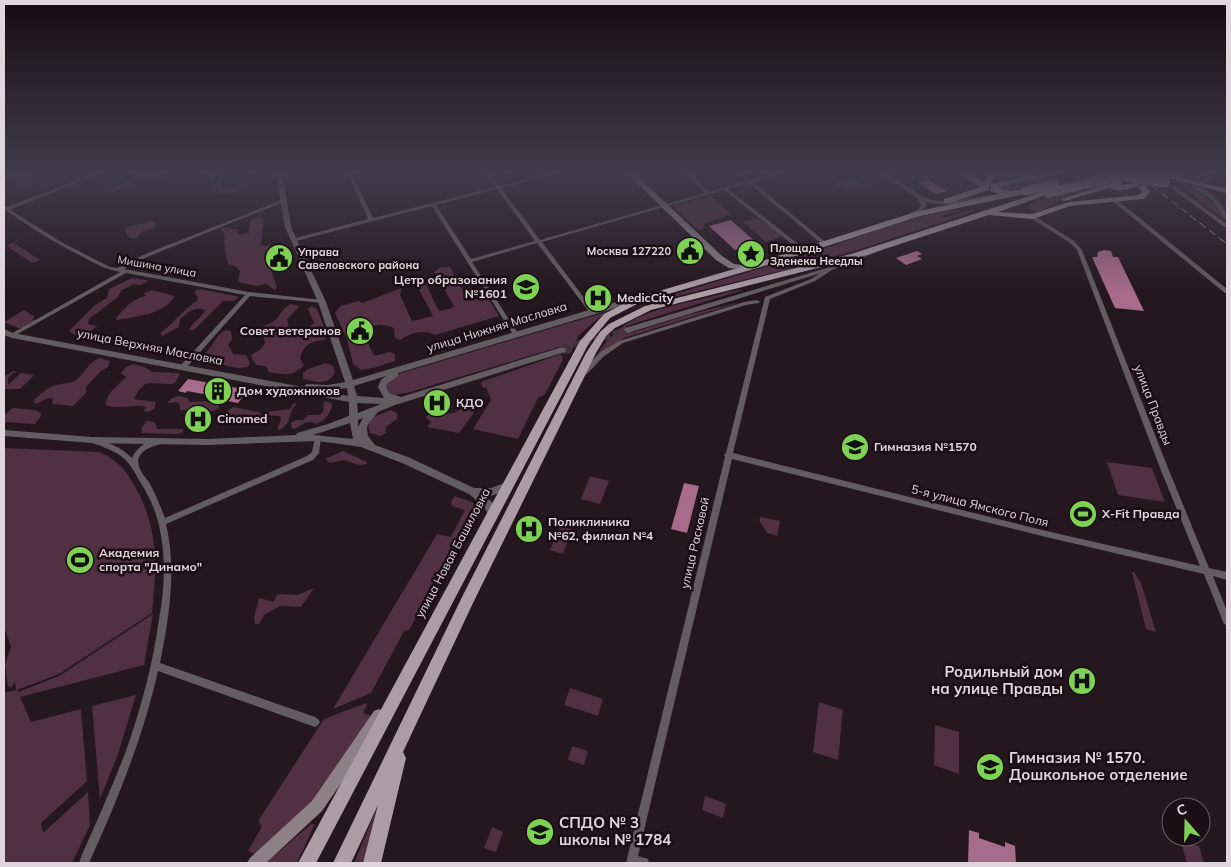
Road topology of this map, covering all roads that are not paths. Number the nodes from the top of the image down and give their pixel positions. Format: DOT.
graph roads {
  1 [pos="12,212"];
  2 [pos="255,212"];
  3 [pos="286,212"];
  4 [pos="367,212"];
  5 [pos="400,212"];
  6 [pos="438,212"];
  7 [pos="516,212"];
  8 [pos="641,212"];
  9 [pos="671,212"];
  10 [pos="756,212"];
  11 [pos="787,212"];
  12 [pos="917,212"];
  13 [pos="920,212"];
  14 [pos="927,212"];
  15 [pos="986,212"];
  16 [pos="1044,212"];
  17 [pos="1129,212"];
  18 [pos="1212,212"];
  19 [pos="1213,212"];
  20 [pos="914,215"];
  21 [pos="1033,217"];
  22 [pos="969,218"];
  23 [pos="370,220"];
  24 [pos="1227,223"];
  25 [pos="1227,227"];
  26 [pos="294,240"];
  27 [pos="538,242"];
  28 [pos="825,244"];
  29 [pos="885,247"];
  30 [pos="804,250"];
  31 [pos="719,258"];
  32 [pos="470,261"];
  33 [pos="746,268"];
  34 [pos="832,268"];
  35 [pos="118,270"];
  36 [pos="126,271"];
  37 [pos="716,277"];
  38 [pos="662,292"];
  39 [pos="1227,292"];
  40 [pos="249,294"];
  41 [pos="729,298"];
  42 [pos="322,302"];
  43 [pos="757,302"];
  44 [pos="592,312"];
  45 [pos="762,315"];
  46 [pos="628,330"];
  47 [pos="8,334"];
  48 [pos="516,335"];
  49 [pos="562,350"];
  50 [pos="184,366"];
  51 [pos="409,366"];
  52 [pos="578,379"];
  53 [pos="350,384"];
  54 [pos="291,387"];
  55 [pos="421,394"];
  56 [pos="353,400"];
  57 [pos="397,402"];
  58 [pos="354,418"];
  59 [pos="4,433"];
  60 [pos="318,438"];
  61 [pos="283,439"];
  62 [pos="92,440"];
  63 [pos="160,442"];
  64 [pos="362,444"];
  65 [pos="374,447"];
  66 [pos="728,455"];
  67 [pos="136,469"];
  68 [pos="508,486"];
  69 [pos="472,491"];
  70 [pos="492,515"];
  71 [pos="163,522"];
  72 [pos="1207,572"];
  73 [pos="1227,576"];
  74 [pos="1227,621"];
  75 [pos="156,666"];
  76 [pos="406,675"];
  77 [pos="417,706"];
  78 [pos="316,722"];
  79 [pos="632,861"];
  80 [pos="84,863"];
  81 [pos="255,863"];
  82 [pos="307,863"];
  83 [pos="342,863"];
  84 [pos="372,863"];
  85 [pos="644,863"];
  1 -- 35 [label="street, Мишина улица"];
  2 -- 35 [label="street"];
  3 -- 26 [label="street"];
  4 -- 23 [label="street"];
  5 -- 23 [label="street"];
  6 -- 32 [label="street"];
  7 -- 27 [label="street"];
  8 -- 27 [label="street"];
  9 -- 31 [label="main road"];
  10 -- 30 [label="street"];
  11 -- 28 [label="street"];
  12 -- 20 [label="street"];
  13 -- 20 [label="main road"];
  14 -- 20 [label="main road, улица Нижняя Масловка"];
  15 -- 22 [label="main road"];
  16 -- 21 [label="main road"];
  17 -- 39 [label="street"];
  18 -- 25 [label="street"];
  19 -- 24 [label="street"];
  20 -- 28 [label="main road, улица Нижняя Масловка"];
  21 -- 22 [label="main road"];
  21 -- 72 [label="street, улица Правды"];
  22 -- 29 [label="main road"];
  23 -- 26 [label="street"];
  26 -- 42 [label="street"];
  27 -- 32 [label="street"];
  27 -- 44 [label="street"];
  28 -- 30 [label="main road, улица Нижняя Масловка"];
  29 -- 34 [label="street"];
  29 -- 52 [label="main road"];
  30 -- 33 [label="main road, улица Нижняя Масловка"];
  31 -- 33 [label="main road"];
  31 -- 37 [label="main road"];
  32 -- 48 [label="street"];
  33 -- 37 [label="main road, улица Нижняя Масловка"];
  34 -- 41 [label="street"];
  34 -- 45 [label="street, улица Расковой"];
  35 -- 36 [label="street, Мишина улица"];
  36 -- 40 [label="street, Мишина улица"];
  36 -- 47 [label="street"];
  37 -- 38 [label="main road, улица Нижняя Масловка"];
  38 -- 44 [label="street, улица Нижняя Масловка"];
  38 -- 68 [label="main road, улица Новая Башиловка"];
  40 -- 42 [label="street, Мишина улица"];
  40 -- 50 [label="street"];
  41 -- 43 [label="street"];
  41 -- 46 [label="street"];
  42 -- 53 [label="street"];
  43 -- 45 [label="street"];
  43 -- 52 [label="street"];
  44 -- 48 [label="street, улица Нижняя Масловка"];
  45 -- 66 [label="street, улица Расковой"];
  47 -- 50 [label="street, улица Верхняя Масловка"];
  48 -- 51 [label="street, улица Нижняя Масловка"];
  49 -- 55 [label="street"];
  50 -- 54 [label="street, улица Верхняя Масловка"];
  51 -- 53 [label="street, улица Нижняя Масловка"];
  51 -- 55 [label="street"];
  52 -- 77 [label="main road"];
  53 -- 54 [label="street, улица Верхняя Масловка"];
  53 -- 56 [label="street"];
  54 -- 56 [label="street, улица Верхняя Масловка"];
  55 -- 57 [label="street"];
  56 -- 57 [label="street, улица Верхняя Масловка"];
  56 -- 58 [label="street"];
  57 -- 58 [label="street"];
  57 -- 65 [label="street"];
  58 -- 61 [label="street"];
  58 -- 64 [label="street"];
  59 -- 62 [label="street"];
  60 -- 61 [label="street"];
  60 -- 64 [label="street"];
  60 -- 71 [label="street"];
  61 -- 63 [label="street"];
  62 -- 63 [label="street"];
  62 -- 67 [label="street"];
  63 -- 67 [label="street"];
  64 -- 65 [label="street"];
  65 -- 69 [label="street"];
  66 -- 72 [label="street, 5-я улица Ямского Поля"];
  66 -- 79 [label="street, улица Расковой"];
  67 -- 71 [label="street"];
  68 -- 69 [label="street"];
  68 -- 70 [label="main road, улица Новая Башиловка"];
  69 -- 70 [label="street"];
  70 -- 76 [label="main road, улица Новая Башиловка"];
  71 -- 75 [label="street"];
  72 -- 73 [label="street, 5-я улица Ямского Поля"];
  72 -- 74 [label="street, улица Правды"];
  75 -- 78 [label="street"];
  75 -- 80 [label="street"];
  76 -- 81 [label="main road"];
  76 -- 82 [label="main road, улица Новая Башиловка"];
  77 -- 83 [label="main road"];
  77 -- 84 [label="main road"];
  79 -- 85 [label="street"];
}
